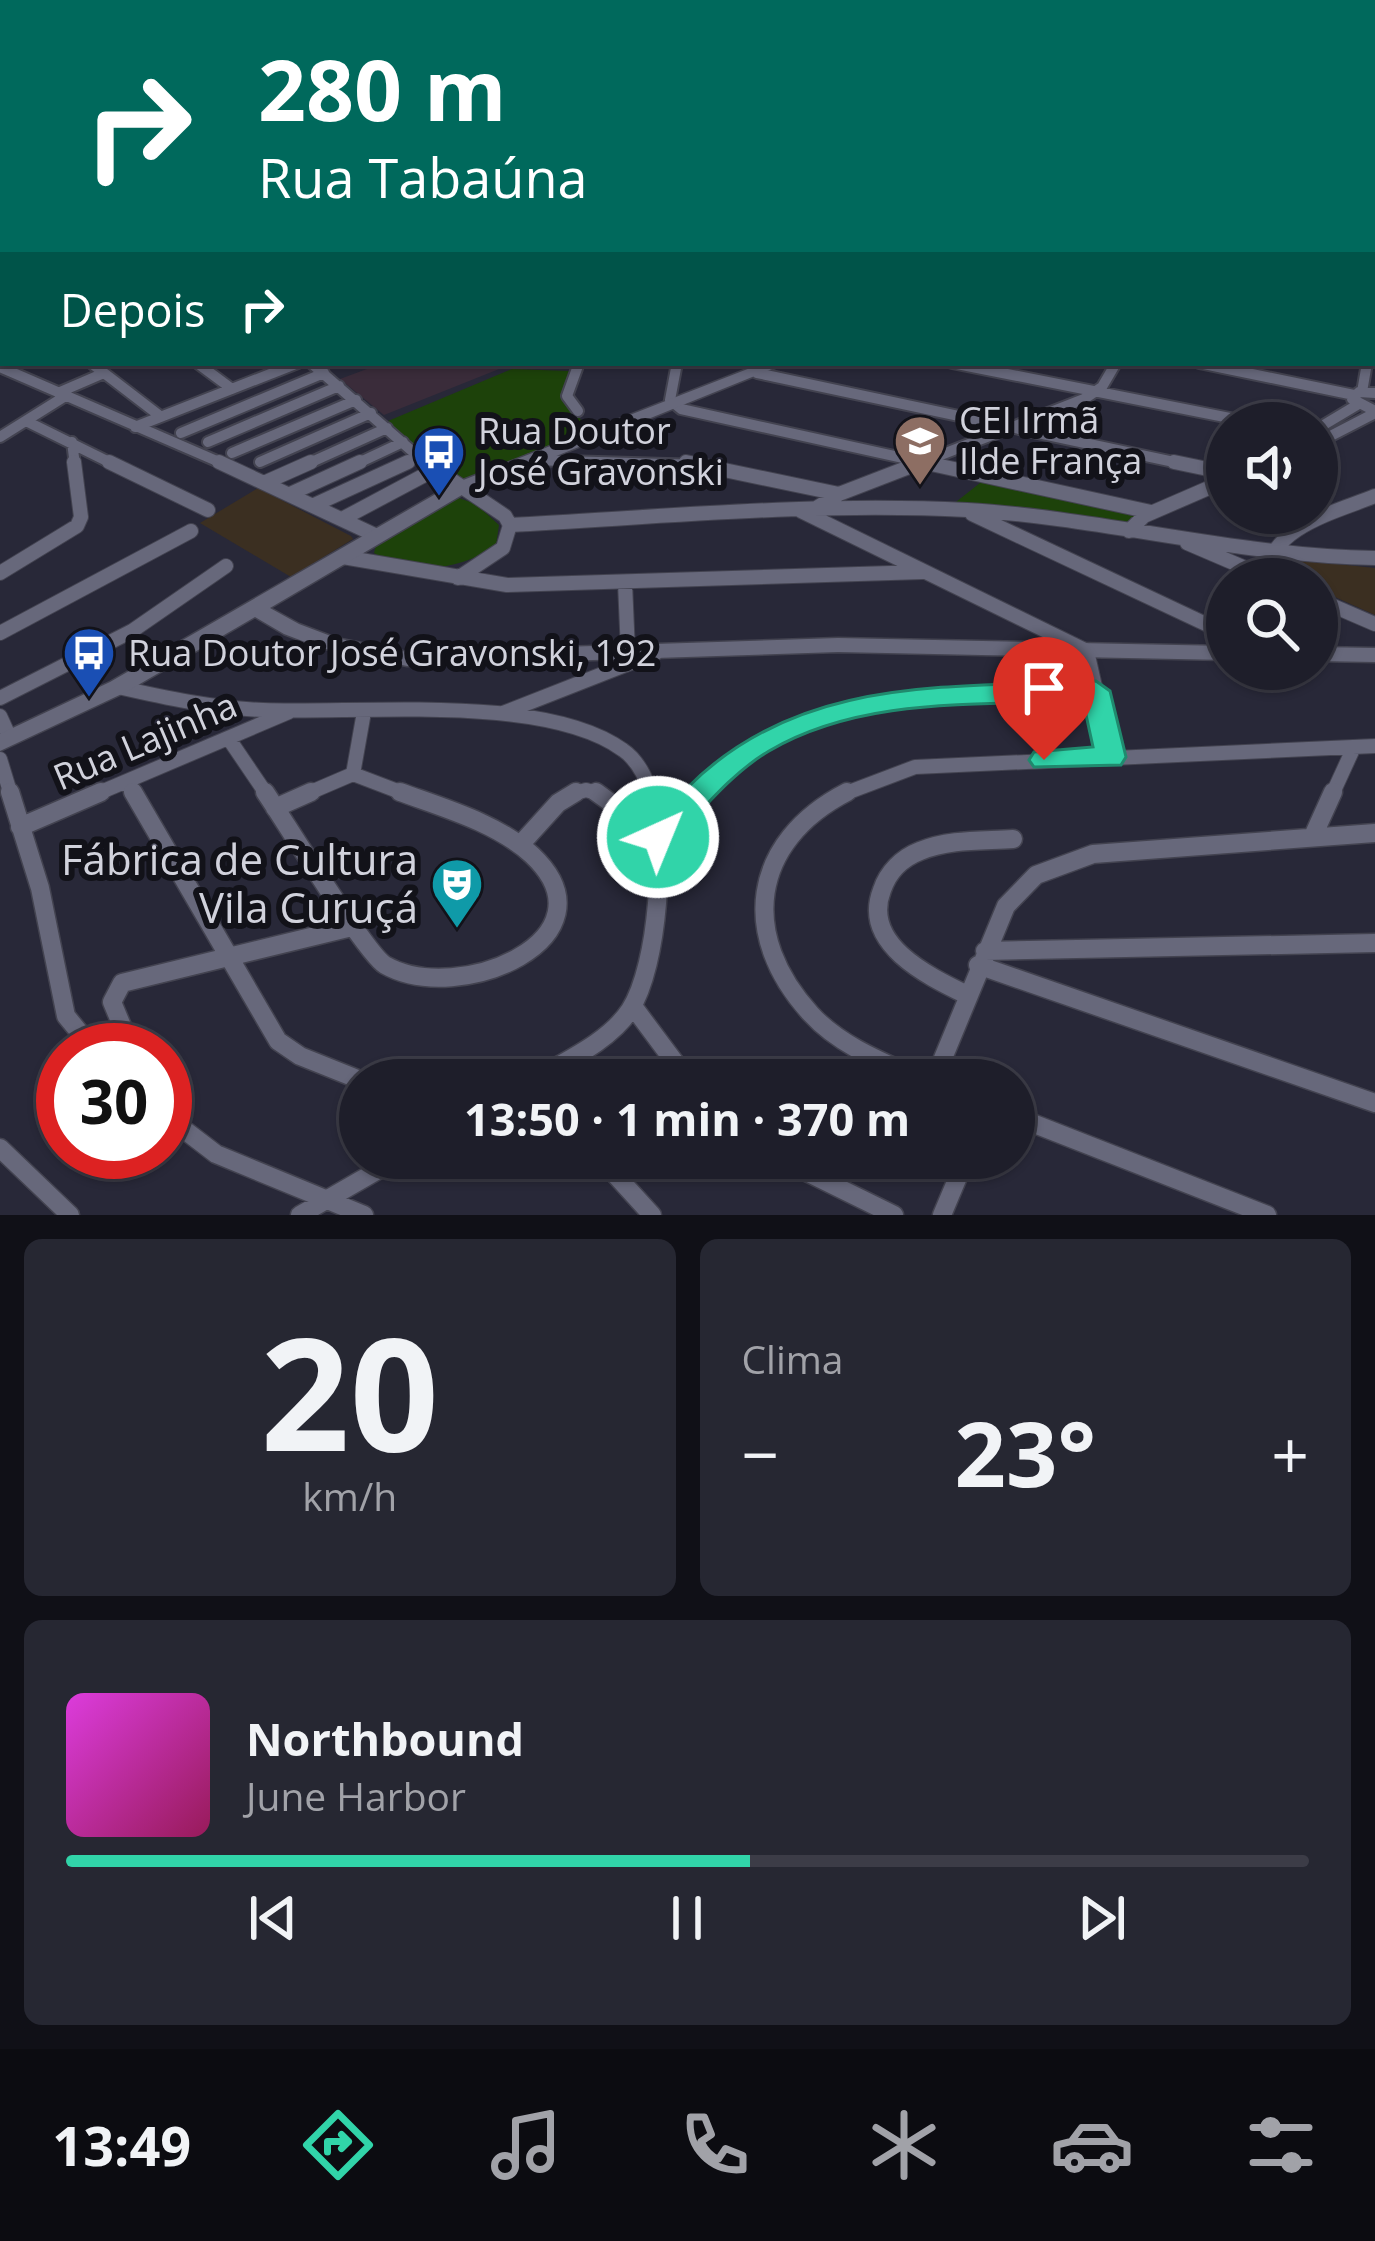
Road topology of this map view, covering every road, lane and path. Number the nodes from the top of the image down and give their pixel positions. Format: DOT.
graph roads {
  1 [pos="96,366"];
  2 [pos="201,366"];
  3 [pos="290,366"];
  4 [pos="315,366"];
  5 [pos="578,366"];
  6 [pos="680,366"];
  7 [pos="772,366"];
  8 [pos="967,366"];
  9 [pos="1114,366"];
  10 [pos="1215,366"];
  11 [pos="1366,366"];
  12 [pos="4,369"];
  13 [pos="104,373"];
  14 [pos="757,373"];
  15 [pos="324,374"];
  16 [pos="339,386"];
  17 [pos="232,389"];
  18 [pos="1097,392"];
  19 [pos="63,394"];
  20 [pos="1365,395"];
  21 [pos="356,400"];
  22 [pos="673,406"];
  23 [pos="578,411"];
  24 [pos="1375,412"];
  25 [pos="371,413"];
  26 [pos="1206,413"];
  27 [pos="160,416"];
  28 [pos="1338,420"];
  29 [pos="26,421"];
  30 [pos="136,427"];
  31 [pos="1011,427"];
  32 [pos="387,428"];
  33 [pos="1338,429"];
  34 [pos="181,433"];
  35 [pos="0,437"];
  36 [pos="72,442"];
  37 [pos="208,442"];
  38 [pos="403,442"];
  39 [pos="232,453"];
  40 [pos="418,457"];
  41 [pos="530,460"];
  42 [pos="260,462"];
  43 [pos="923,462"];
  44 [pos="434,470"];
  45 [pos="1206,471"];
  46 [pos="266,482"];
  47 [pos="1206,486"];
  48 [pos="460,488"];
  49 [pos="290,494"];
  50 [pos="839,494"];
  51 [pos="1375,496"];
  52 [pos="314,506"];
  53 [pos="208,510"];
  54 [pos="836,510"];
  55 [pos="806,511"];
  56 [pos="968,511"];
  57 [pos="1151,512"];
  58 [pos="342,519"];
  59 [pos="510,525"];
  60 [pos="191,531"];
  61 [pos="1130,531"];
  62 [pos="846,535"];
  63 [pos="377,536"];
  64 [pos="1174,537"];
  65 [pos="1270,550"];
  66 [pos="343,557"];
  67 [pos="1222,558"];
  68 [pos="1269,558"];
  69 [pos="1375,558"];
  70 [pos="226,566"];
  71 [pos="923,572"];
  72 [pos="0,573"];
  73 [pos="458,578"];
  74 [pos="625,583"];
  75 [pos="256,608"];
  76 [pos="1338,608"];
  77 [pos="1206,624"];
  78 [pos="1375,625"];
  79 [pos="0,633"];
  80 [pos="661,651"];
  81 [pos="1087,651"];
  82 [pos="628,652"];
  83 [pos="1206,653"];
  84 [pos="1338,654"];
  85 [pos="1375,655"];
  86 [pos="118,687"];
  87 [pos="1096,691"];
  88 [pos="0,698"];
  89 [pos="293,710"];
  90 [pos="364,712"];
  91 [pos="499,715"];
  92 [pos="0,716"];
  93 [pos="229,739"];
  94 [pos="5,740"];
  95 [pos="1375,746"];
  96 [pos="1354,747"];
  97 [pos="1111,757"];
  98 [pos="0,760"];
  99 [pos="353,774"];
  100 [pos="3,780"];
  101 [pos="128,782"];
  102 [pos="275,808"];
  103 [pos="20,826"];
  104 [pos="1375,833"];
  105 [pos="1314,834"];
  106 [pos="658,837"];
  107 [pos="1013,839"];
  108 [pos="520,844"];
  109 [pos="356,926"];
  110 [pos="1375,944"];
  111 [pos="231,954"];
  112 [pos="982,958"];
  113 [pos="967,995"];
  114 [pos="634,1009"];
  115 [pos="72,1023"];
  116 [pos="121,1023"];
  117 [pos="570,1059"];
  118 [pos="672,1059"];
  119 [pos="882,1059"];
  120 [pos="942,1059"];
  121 [pos="339,1071"];
  122 [pos="1375,1103"];
  123 [pos="1035,1124"];
  124 [pos="192,1136"];
  125 [pos="0,1148"];
  126 [pos="363,1179"];
  127 [pos="619,1179"];
  128 [pos="821,1179"];
  129 [pos="957,1179"];
  130 [pos="327,1200"];
  131 [pos="70,1215"];
  132 [pos="300,1215"];
  133 [pos="364,1215"];
  134 [pos="652,1215"];
  135 [pos="894,1215"];
  136 [pos="942,1215"];
  137 [pos="1267,1215"];
  1 -- 13 [label="street"];
  2 -- 17 [label="street"];
  3 -- 17 [label="street"];
  4 -- 15 [label="street"];
  5 -- 23 [label="street"];
  6 -- 22 [label="street"];
  7 -- 14 [label="street"];
  8 -- 18 [label="street"];
  9 -- 18 [label="street"];
  10 -- 20 [label="street"];
  11 -- 20 [label="street"];
  12 -- 19 [label="street"];
  13 -- 19 [label="street"];
  13 -- 27 [label="street"];
  14 -- 22 [label="street"];
  14 -- 31 [label="street"];
  15 -- 16 [label="street"];
  15 -- 34 [label="street"];
  16 -- 21 [label="street"];
  16 -- 37 [label="street"];
  17 -- 27 [label="street"];
  18 -- 26 [label="street"];
  18 -- 31 [label="street"];
  19 -- 29 [label="street"];
  19 -- 30 [label="street"];
  20 -- 24 [label="street"];
  20 -- 28 [label="street"];
  21 -- 25 [label="street"];
  21 -- 39 [label="street"];
  22 -- 41 [label="street"];
  22 -- 43 [label="street"];
  24 -- 33 [label="street"];
  25 -- 32 [label="street"];
  25 -- 42 [label="street"];
  27 -- 30 [label="street"];
  29 -- 35 [label="street"];
  29 -- 36 [label="street"];
  30 -- 46 [label="street"];
  31 -- 43 [label="street"];
  31 -- 45 [label="street"];
  32 -- 38 [label="street"];
  32 -- 46 [label="street"];
  36 -- 53 [label="street"];
  36 -- 72 [label="street"];
  38 -- 40 [label="street"];
  38 -- 49 [label="street"];
  40 -- 44 [label="street"];
  40 -- 52 [label="street"];
  41 -- 48 [label="street"];
  41 -- 50 [label="street"];
  43 -- 50 [label="street"];
  43 -- 57 [label="street"];
  44 -- 48 [label="street"];
  44 -- 58 [label="street"];
  46 -- 49 [label="street"];
  47 -- 57 [label="street"];
  48 -- 59 [label="street"];
  48 -- 63 [label="street"];
  49 -- 52 [label="street"];
  50 -- 55 [label="street"];
  51 -- 65 [label="street"];
  52 -- 58 [label="street"];
  54 -- 55 [label="street"];
  54 -- 56 [label="street"];
  54 -- 62 [label="street"];
  55 -- 59 [label="street"];
  55 -- 62 [label="street"];
  56 -- 61 [label="street"];
  56 -- 77 [label="street"];
  57 -- 61 [label="street"];
  58 -- 63 [label="street"];
  59 -- 73 [label="street"];
  60 -- 79 [label="street"];
  61 -- 64 [label="street"];
  62 -- 71 [label="street"];
  63 -- 66 [label="street"];
  64 -- 65 [label="street"];
  64 -- 67 [label="street"];
  65 -- 68 [label="street"];
  65 -- 69 [label="street"];
  66 -- 73 [label="street"];
  66 -- 75 [label="street"];
  70 -- 88 [label="street"];
  71 -- 74 [label="street"];
  71 -- 81 [label="street"];
  73 -- 74 [label="street"];
  74 -- 82 [label="street"];
  75 -- 82 [label="street"];
  75 -- 86 [label="street"];
  76 -- 78 [label="street"];
  80 -- 81 [label="street"];
  80 -- 82 [label="street"];
  80 -- 91 [label="street"];
  81 -- 83 [label="street"];
  81 -- 87 [label="street"];
  84 -- 85 [label="street"];
  86 -- 89 [label="street"];
  86 -- 94 [label="street"];
  87 -- 97 [label="street"];
  87 -- 106 [label="street"];
  89 -- 90 [label="street"];
  89 -- 93 [label="street, Rua Lajinha"];
  90 -- 91 [label="street"];
  90 -- 99 [label="street"];
  91 -- 106 [label="street"];
  92 -- 94 [label="street"];
  93 -- 101 [label="street, Rua Lajinha"];
  93 -- 102 [label="street"];
  95 -- 96 [label="street"];
  96 -- 97 [label="street"];
  96 -- 105 [label="street"];
  97 -- 119 [label="street"];
  98 -- 100 [label="street"];
  99 -- 102 [label="street"];
  99 -- 108 [label="street"];
  100 -- 103 [label="street"];
  101 -- 103 [label="street, Rua Lajinha"];
  101 -- 111 [label="street"];
  102 -- 109 [label="street"];
  103 -- 115 [label="street"];
  104 -- 105 [label="street"];
  105 -- 112 [label="street"];
  106 -- 108 [label="street"];
  106 -- 114 [label="street"];
  107 -- 113 [label="street"];
  108 -- 109 [label="street"];
  109 -- 111 [label="street"];
  110 -- 112 [label="street"];
  111 -- 116 [label="street"];
  111 -- 121 [label="street"];
  112 -- 113 [label="street"];
  112 -- 122 [label="street"];
  113 -- 120 [label="street"];
  114 -- 117 [label="street"];
  114 -- 118 [label="street"];
  123 -- 137 [label="street"];
  124 -- 130 [label="street"];
  125 -- 131 [label="street"];
  126 -- 130 [label="street"];
  127 -- 134 [label="street"];
  128 -- 135 [label="street"];
  129 -- 136 [label="street"];
  130 -- 132 [label="street"];
  130 -- 133 [label="street"];
}
